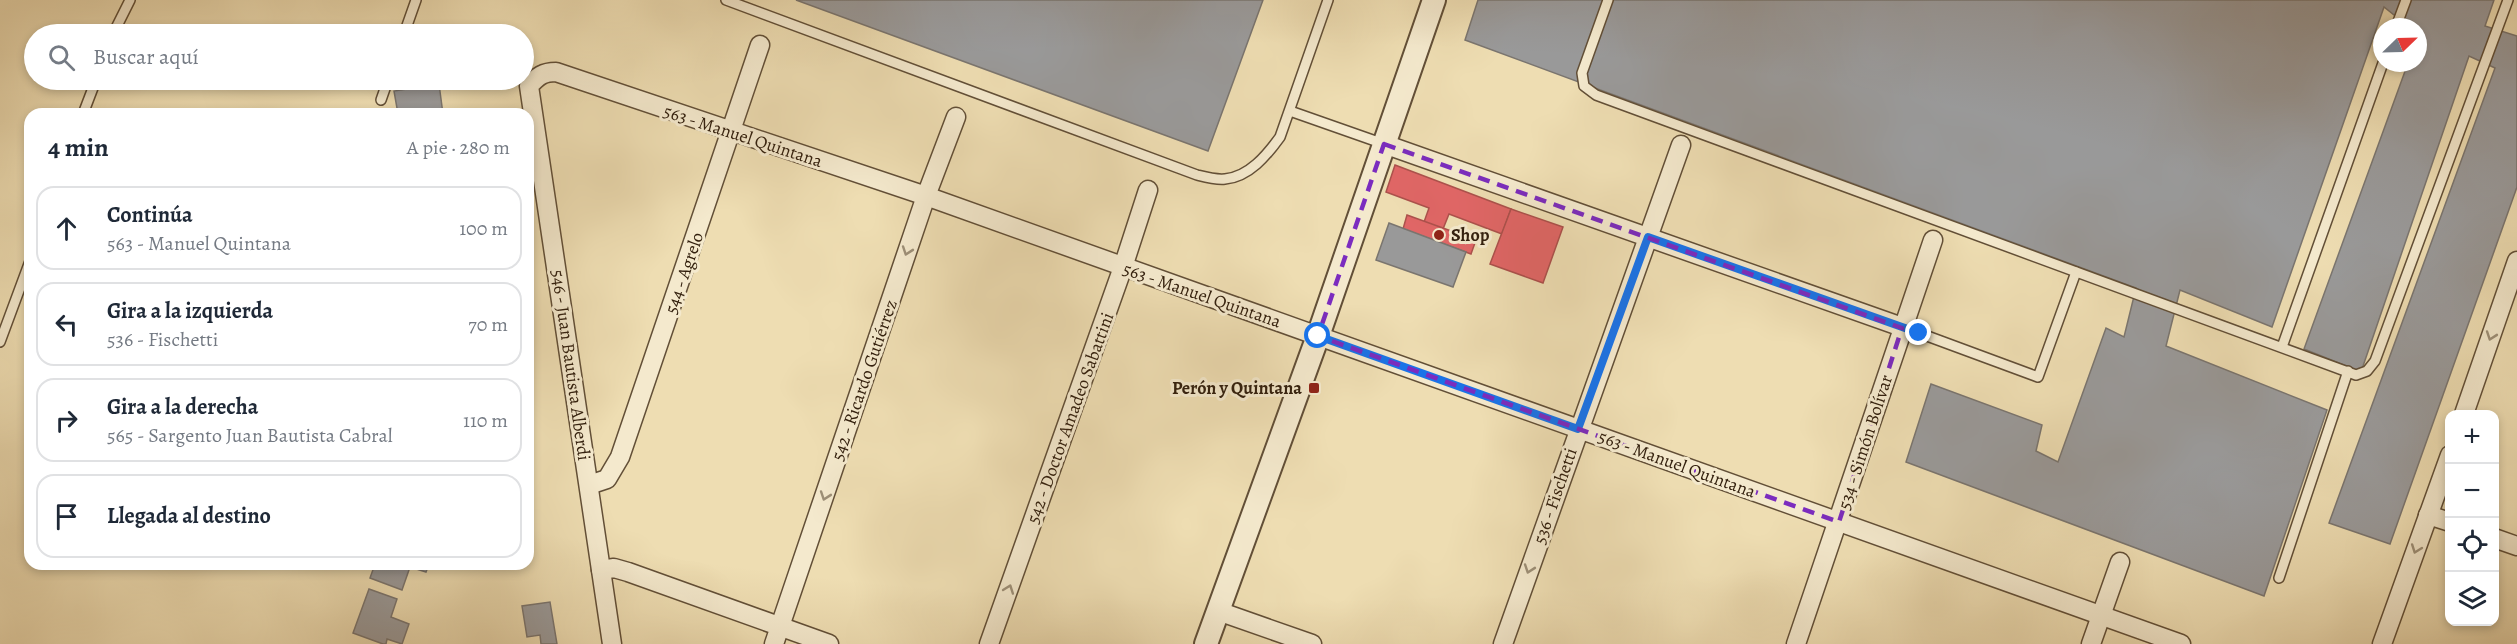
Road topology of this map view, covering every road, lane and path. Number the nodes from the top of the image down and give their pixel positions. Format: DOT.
graph roads {
  1 [pos="130,0"];
  2 [pos="416,0"];
  3 [pos="726,0"];
  4 [pos="1328,0"];
  5 [pos="1434,0"];
  6 [pos="1608,0"];
  7 [pos="2406,0"];
  8 [pos="2508,0"];
  9 [pos="2399,18"];
  10 [pos="118,24"];
  11 [pos="408,24"];
  12 [pos="760,45"];
  13 [pos="2380,72"];
  14 [pos="534,80"];
  15 [pos="92,90"];
  16 [pos="384,90"];
  17 [pos="530,90"];
  18 [pos="381,100"];
  19 [pos="85,108"];
  20 [pos="532,108"];
  21 [pos="1290,111"];
  22 [pos="956,117"];
  23 [pos="534,119"];
  24 [pos="732,133"];
  25 [pos="1384,144"];
  26 [pos="1681,145"];
  27 [pos="1148,190"];
  28 [pos="926,196"];
  29 [pos="1648,237"];
  30 [pos="1933,240"];
  31 [pos="2517,261"];
  32 [pos="1123,267"];
  33 [pos="2076,272"];
  34 [pos="24,277"];
  35 [pos="1911,330"];
  36 [pos="1318,336"];
  37 [pos="0,342"];
  38 [pos="2282,347"];
  39 [pos="2348,371"];
  40 [pos="2464,410"];
  41 [pos="1578,429"];
  42 [pos="2447,464"];
  43 [pos="589,485"];
  44 [pos="2428,515"];
  45 [pos="2445,520"];
  46 [pos="1839,522"];
  47 [pos="2499,540"];
  48 [pos="2517,546"];
  49 [pos="2120,562"];
  50 [pos="601,570"];
  51 [pos="2279,578"];
  52 [pos="1218,611"];
  53 [pos="2101,615"];
  54 [pos="780,626"];
  55 [pos="612,644"];
  56 [pos="774,644"];
  57 [pos="829,644"];
  58 [pos="989,644"];
  59 [pos="1206,644"];
  60 [pos="1312,644"];
  61 [pos="1503,644"];
  62 [pos="1796,644"];
  63 [pos="2091,644"];
  64 [pos="2181,644"];
  65 [pos="2382,644"];
  1 -- 10 [label="lane"];
  2 -- 11 [label="lane"];
  3 -- 21 [label="lane"];
  4 -- 21 [label="lane"];
  5 -- 25 [label="street"];
  6 -- 33 [label="lane"];
  7 -- 9 [label="lane"];
  8 -- 39 [label="lane"];
  12 -- 24 [label="street, 544 - Agrelo"];
  13 -- 38 [label="lane"];
  14 -- 24 [label="street, 563 - Manuel Quintana"];
  15 -- 19 [label="lane"];
  16 -- 18 [label="lane"];
  17 -- 20 [label="street, 546 - Juan Bautista Alberdi"];
  21 -- 25 [label="lane"];
  22 -- 28 [label="street, 542 - Ricardo Gutiérrez"];
  23 -- 43 [label="street, 546 - Juan Bautista Alberdi"];
  24 -- 28 [label="street, 563 - Manuel Quintana"];
  24 -- 43 [label="street, 544 - Agrelo"];
  25 -- 29 [label="street"];
  25 -- 36 [label="street"];
  26 -- 29 [label="street, 536 - Fischetti"];
  27 -- 32 [label="street, 542 - Doctor Amadeo Sabattini"];
  28 -- 32 [label="street, 563 - Manuel Quintana"];
  28 -- 54 [label="street, 542 - Ricardo Gutiérrez, one-way"];
  29 -- 35 [label="street"];
  29 -- 41 [label="street, 536 - Fischetti"];
  30 -- 35 [label="street, 534 - Simón Bolívar"];
  31 -- 40 [label="street, one-way"];
  32 -- 36 [label="street, 563 - Manuel Quintana"];
  58 -- 32 [label="street, 542 - Doctor Amadeo Sabattini, one-way"];
  33 -- 35 [label="lane"];
  33 -- 38 [label="lane"];
  34 -- 37 [label="lane"];
  35 -- 46 [label="street, 534 - Simón Bolívar"];
  36 -- 41 [label="street, 563 - Manuel Quintana"];
  36 -- 52 [label="street"];
  38 -- 39 [label="lane"];
  39 -- 51 [label="lane"];
  41 -- 46 [label="street, 563 - Manuel Quintana"];
  41 -- 61 [label="street, 536 - Fischetti, one-way"];
  42 -- 44 [label="street"];
  43 -- 50 [label="street, 546 - Juan Bautista Alberdi"];
  44 -- 45 [label="street"];
  44 -- 65 [label="street, one-way"];
  46 -- 53 [label="street, 563 - Manuel Quintana"];
  46 -- 62 [label="street, 534 - Simón Bolívar"];
  47 -- 48 [label="street"];
  49 -- 53 [label="street"];
  50 -- 54 [label="street"];
  50 -- 55 [label="street, 546 - Juan Bautista Alberdi"];
  52 -- 59 [label="street"];
  52 -- 60 [label="street"];
  53 -- 63 [label="street"];
  53 -- 64 [label="street, 563 - Manuel Quintana"];
  54 -- 56 [label="street, 542 - Ricardo Gutiérrez"];
  54 -- 57 [label="street"];
}
